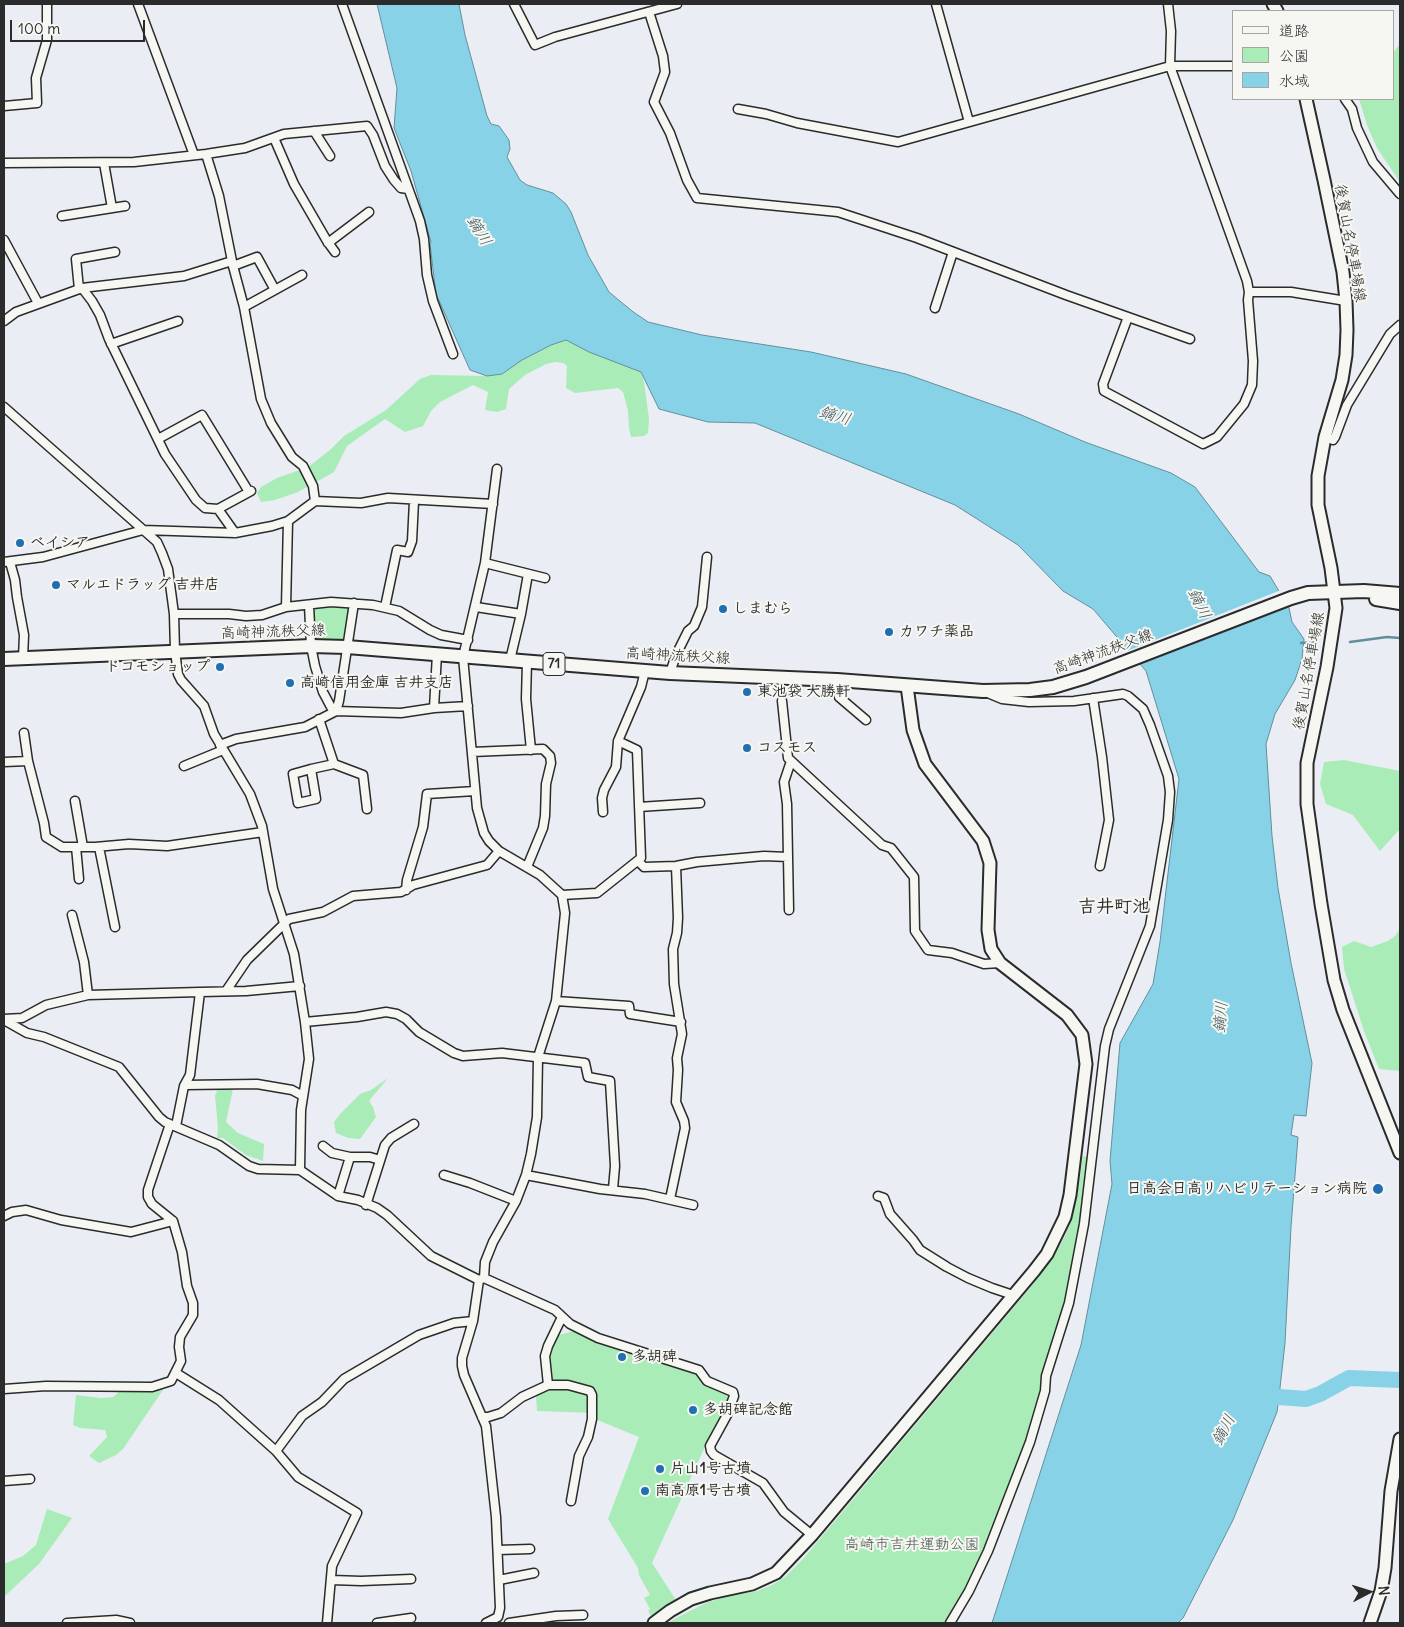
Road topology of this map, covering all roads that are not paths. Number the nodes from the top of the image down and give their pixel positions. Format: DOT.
graph roads {
  1 [pos="47,4"];
  2 [pos="138,4"];
  3 [pos="342,4"];
  4 [pos="514,4"];
  5 [pos="677,4"];
  6 [pos="936,4"];
  7 [pos="1168,4"];
  8 [pos="649,12"];
  9 [pos="1170,66"];
  10 [pos="1232,66"];
  11 [pos="1306,100"];
  12 [pos="1346,100"];
  13 [pos="4,106"];
  14 [pos="738,109"];
  15 [pos="969,122"];
  16 [pos="314,131"];
  17 [pos="274,138"];
  18 [pos="206,154"];
  19 [pos="194,155"];
  20 [pos="330,156"];
  21 [pos="4,163"];
  22 [pos="104,163"];
  23 [pos="408,189"];
  24 [pos="1400,194"];
  25 [pos="125,206"];
  26 [pos="112,208"];
  27 [pos="369,212"];
  28 [pos="62,216"];
  29 [pos="4,240"];
  30 [pos="328,243"];
  31 [pos="115,252"];
  32 [pos="335,252"];
  33 [pos="953,252"];
  34 [pos="233,264"];
  35 [pos="302,275"];
  36 [pos="81,288"];
  37 [pos="275,290"];
  38 [pos="1249,292"];
  39 [pos="1346,301"];
  40 [pos="38,303"];
  41 [pos="244,308"];
  42 [pos="935,308"];
  43 [pos="1128,317"];
  44 [pos="4,320"];
  45 [pos="178,321"];
  46 [pos="1400,325"];
  47 [pos="1190,339"];
  48 [pos="111,344"];
  49 [pos="453,354"];
  50 [pos="4,407"];
  51 [pos="1325,437"];
  52 [pos="158,439"];
  53 [pos="497,469"];
  54 [pos="315,501"];
  55 [pos="414,501"];
  56 [pos="493,504"];
  57 [pos="218,509"];
  58 [pos="288,521"];
  59 [pos="143,530"];
  60 [pos="235,532"];
  61 [pos="708,557"];
  62 [pos="7,562"];
  63 [pos="485,563"];
  64 [pos="528,574"];
  65 [pos="545,578"];
  66 [pos="1334,592"];
  67 [pos="1400,594"];
  68 [pos="354,603"];
  69 [pos="1400,603"];
  70 [pos="309,605"];
  71 [pos="386,607"];
  72 [pos="476,607"];
  73 [pos="286,608"];
  74 [pos="174,614"];
  75 [pos="521,614"];
  76 [pos="468,640"];
  77 [pos="311,646"];
  78 [pos="347,647"];
  79 [pos="175,651"];
  80 [pos="437,654"];
  81 [pos="463,656"];
  82 [pos="23,658"];
  83 [pos="4,660"];
  84 [pos="510,660"];
  85 [pos="527,662"];
  86 [pos="645,670"];
  87 [pos="670,673"];
  88 [pos="836,680"];
  89 [pos="907,686"];
  90 [pos="983,691"];
  91 [pos="1093,698"];
  92 [pos="782,701"];
  93 [pos="468,706"];
  94 [pos="434,708"];
  95 [pos="336,711"];
  96 [pos="319,719"];
  97 [pos="866,720"];
  98 [pos="24,733"];
  99 [pos="618,741"];
  100 [pos="221,748"];
  101 [pos="531,750"];
  102 [pos="472,752"];
  103 [pos="28,761"];
  104 [pos="791,761"];
  105 [pos="4,762"];
  106 [pos="334,764"];
  107 [pos="184,766"];
  108 [pos="311,769"];
  109 [pos="475,791"];
  110 [pos="75,801"];
  111 [pos="700,803"];
  112 [pos="639,807"];
  113 [pos="367,809"];
  114 [pos="603,812"];
  115 [pos="263,832"];
  116 [pos="79,847"];
  117 [pos="99,847"];
  118 [pos="499,851"];
  119 [pos="788,857"];
  120 [pos="639,862"];
  121 [pos="676,866"];
  122 [pos="1100,866"];
  123 [pos="527,867"];
  124 [pos="79,879"];
  125 [pos="406,890"];
  126 [pos="562,895"];
  127 [pos="789,910"];
  128 [pos="72,915"];
  129 [pos="284,923"];
  130 [pos="114,928"];
  131 [pos="1000,963"];
  132 [pos="300,986"];
  133 [pos="226,991"];
  134 [pos="200,992"];
  135 [pos="88,995"];
  136 [pos="556,1001"];
  137 [pos="4,1020"];
  138 [pos="305,1022"];
  139 [pos="681,1022"];
  140 [pos="538,1057"];
  141 [pos="185,1085"];
  142 [pos="303,1096"];
  143 [pos="414,1124"];
  144 [pos="173,1125"];
  145 [pos="323,1146"];
  146 [pos="1400,1153"];
  147 [pos="350,1157"];
  148 [pos="380,1160"];
  149 [pos="300,1170"];
  150 [pos="444,1175"];
  151 [pos="526,1175"];
  152 [pos="613,1189"];
  153 [pos="338,1196"];
  154 [pos="878,1196"];
  155 [pos="670,1199"];
  156 [pos="516,1201"];
  157 [pos="366,1205"];
  158 [pos="693,1205"];
  159 [pos="4,1216"];
  160 [pos="173,1221"];
  161 [pos="481,1279"];
  162 [pos="1013,1295"];
  163 [pos="562,1317"];
  164 [pos="473,1321"];
  165 [pos="176,1372"];
  166 [pos="548,1385"];
  167 [pos="4,1389"];
  168 [pos="482,1417"];
  169 [pos="1400,1439"];
  170 [pos="276,1451"];
  171 [pos="30,1479"];
  172 [pos="4,1481"];
  173 [pos="571,1500"];
  174 [pos="812,1535"];
  175 [pos="498,1550"];
  176 [pos="530,1550"];
  177 [pos="534,1573"];
  178 [pos="411,1579"];
  179 [pos="332,1580"];
  180 [pos="499,1580"];
  181 [pos="583,1615"];
  182 [pos="411,1618"];
  183 [pos="500,1620"];
  184 [pos="67,1623"];
  185 [pos="130,1623"];
  186 [pos="327,1623"];
  187 [pos="377,1623"];
  188 [pos="486,1623"];
  189 [pos="509,1623"];
  190 [pos="654,1623"];
  191 [pos="950,1623"];
  192 [pos="1370,1623"];
  1 -- 13 [label="street"];
  2 -- 19 [label="street"];
  3 -- 23 [label="street"];
  4 -- 8 [label="street"];
  5 -- 8 [label="street"];
  6 -- 15 [label="street"];
  7 -- 9 [label="street"];
  8 -- 33 [label="street"];
  9 -- 10 [label="street"];
  9 -- 15 [label="street"];
  9 -- 38 [label="street"];
  11 -- 39 [label="main road, 後賀山名停車場線"];
  12 -- 24 [label="street"];
  14 -- 15 [label="street"];
  16 -- 17 [label="street"];
  16 -- 20 [label="street"];
  16 -- 23 [label="street"];
  17 -- 18 [label="street"];
  17 -- 30 [label="street"];
  18 -- 19 [label="street"];
  18 -- 34 [label="street"];
  19 -- 22 [label="street"];
  21 -- 22 [label="street"];
  22 -- 26 [label="street"];
  23 -- 49 [label="street"];
  25 -- 26 [label="street"];
  26 -- 28 [label="street"];
  27 -- 30 [label="street"];
  29 -- 40 [label="street"];
  30 -- 32 [label="street"];
  31 -- 36 [label="street"];
  33 -- 42 [label="street"];
  33 -- 43 [label="street"];
  34 -- 36 [label="street"];
  34 -- 37 [label="street"];
  34 -- 41 [label="street"];
  35 -- 37 [label="street"];
  36 -- 40 [label="street"];
  36 -- 48 [label="street"];
  37 -- 41 [label="street"];
  38 -- 39 [label="street"];
  38 -- 43 [label="street"];
  39 -- 51 [label="main road, 後賀山名停車場線"];
  40 -- 44 [label="street"];
  41 -- 54 [label="street"];
  43 -- 47 [label="street"];
  45 -- 48 [label="street"];
  46 -- 51 [label="street"];
  48 -- 52 [label="street"];
  50 -- 59 [label="street"];
  51 -- 66 [label="main road, 後賀山名停車場線"];
  52 -- 57 [label="street"];
  52 -- 57 [label="street"];
  53 -- 56 [label="street"];
  54 -- 55 [label="street"];
  54 -- 58 [label="street"];
  55 -- 56 [label="street"];
  55 -- 71 [label="street"];
  56 -- 63 [label="street"];
  57 -- 60 [label="street"];
  58 -- 60 [label="street"];
  58 -- 73 [label="street"];
  59 -- 60 [label="street"];
  59 -- 62 [label="street"];
  59 -- 74 [label="street"];
  61 -- 87 [label="street"];
  62 -- 82 [label="street"];
  63 -- 64 [label="street"];
  63 -- 72 [label="street"];
  64 -- 65 [label="street"];
  64 -- 75 [label="street"];
  66 -- 67 [label="main road, 高崎神流秩父線 / 71"];
  66 -- 69 [label="main road, 高崎神流秩父線 / 71"];
  66 -- 90 [label="main road, 高崎神流秩父線 / 71"];
  66 -- 146 [label="main road, 後賀山名停車場線"];
  68 -- 70 [label="street"];
  68 -- 71 [label="street"];
  68 -- 78 [label="street"];
  70 -- 73 [label="street"];
  70 -- 77 [label="street"];
  71 -- 76 [label="street"];
  72 -- 75 [label="street"];
  72 -- 76 [label="street"];
  73 -- 74 [label="street"];
  74 -- 79 [label="street"];
  75 -- 84 [label="street"];
  76 -- 81 [label="street"];
  77 -- 78 [label="main road, 高崎神流秩父線 / 71"];
  77 -- 79 [label="main road, 高崎神流秩父線 / 71"];
  77 -- 95 [label="street"];
  78 -- 80 [label="main road, 高崎神流秩父線 / 71"];
  78 -- 95 [label="street"];
  79 -- 82 [label="main road, 高崎神流秩父線 / 71"];
  79 -- 100 [label="street"];
  80 -- 81 [label="main road, 高崎神流秩父線 / 71"];
  80 -- 94 [label="street"];
  81 -- 84 [label="main road, 高崎神流秩父線 / 71"];
  81 -- 93 [label="street"];
  82 -- 83 [label="main road, 高崎神流秩父線 / 71"];
  84 -- 85 [label="main road, 高崎神流秩父線 / 71"];
  85 -- 86 [label="main road, 高崎神流秩父線 / 71"];
  85 -- 101 [label="street"];
  86 -- 87 [label="main road, 高崎神流秩父線 / 71"];
  86 -- 99 [label="street"];
  87 -- 88 [label="main road, 高崎神流秩父線 / 71"];
  88 -- 89 [label="main road, 高崎神流秩父線 / 71"];
  88 -- 97 [label="street"];
  89 -- 90 [label="main road, 高崎神流秩父線 / 71"];
  89 -- 131 [label="main road"];
  90 -- 91 [label="street"];
  91 -- 122 [label="street"];
  91 -- 191 [label="street"];
  92 -- 104 [label="street"];
  93 -- 94 [label="street"];
  93 -- 102 [label="street"];
  94 -- 95 [label="street"];
  95 -- 96 [label="street"];
  96 -- 100 [label="street"];
  96 -- 106 [label="street"];
  98 -- 103 [label="street"];
  99 -- 112 [label="street"];
  99 -- 114 [label="street"];
  100 -- 107 [label="street"];
  100 -- 115 [label="street"];
  101 -- 102 [label="street"];
  101 -- 123 [label="street"];
  102 -- 109 [label="street"];
  103 -- 105 [label="street"];
  103 -- 116 [label="street"];
  104 -- 119 [label="street"];
  104 -- 131 [label="street"];
  106 -- 108 [label="street"];
  106 -- 113 [label="street"];
  108 -- 108 [label="street"];
  109 -- 118 [label="street"];
  109 -- 125 [label="street"];
  110 -- 116 [label="street"];
  111 -- 112 [label="street"];
  112 -- 120 [label="street"];
  115 -- 117 [label="street"];
  115 -- 129 [label="street"];
  116 -- 117 [label="street"];
  116 -- 124 [label="street"];
  117 -- 130 [label="street"];
  118 -- 123 [label="street"];
  118 -- 125 [label="street"];
  119 -- 121 [label="street"];
  119 -- 127 [label="street"];
  120 -- 121 [label="street"];
  120 -- 126 [label="street"];
  121 -- 139 [label="street"];
  123 -- 126 [label="street"];
  125 -- 129 [label="street"];
  126 -- 136 [label="street"];
  128 -- 135 [label="street"];
  129 -- 132 [label="street"];
  129 -- 133 [label="street"];
  131 -- 162 [label="main road"];
  132 -- 133 [label="street"];
  132 -- 138 [label="street"];
  133 -- 134 [label="street"];
  134 -- 135 [label="street"];
  134 -- 141 [label="street"];
  135 -- 137 [label="street"];
  136 -- 139 [label="street"];
  136 -- 140 [label="street"];
  137 -- 144 [label="street"];
  138 -- 140 [label="street"];
  138 -- 142 [label="street"];
  139 -- 155 [label="street"];
  140 -- 151 [label="street"];
  140 -- 152 [label="street"];
  141 -- 142 [label="street"];
  141 -- 144 [label="street"];
  142 -- 149 [label="street"];
  143 -- 148 [label="street"];
  144 -- 149 [label="street"];
  144 -- 160 [label="street"];
  145 -- 147 [label="street"];
  147 -- 148 [label="street"];
  147 -- 153 [label="street"];
  148 -- 157 [label="street"];
  149 -- 153 [label="street"];
  150 -- 156 [label="street"];
  151 -- 152 [label="street"];
  151 -- 156 [label="street"];
  152 -- 155 [label="street"];
  153 -- 157 [label="street"];
  154 -- 162 [label="street"];
  155 -- 158 [label="street"];
  156 -- 161 [label="street"];
  157 -- 161 [label="street"];
  159 -- 160 [label="street"];
  160 -- 165 [label="street"];
  161 -- 163 [label="street"];
  161 -- 164 [label="street"];
  162 -- 174 [label="main road"];
  163 -- 166 [label="street"];
  163 -- 174 [label="street"];
  164 -- 168 [label="street"];
  164 -- 170 [label="street"];
  165 -- 167 [label="street"];
  165 -- 170 [label="street"];
  166 -- 168 [label="street"];
  166 -- 173 [label="street"];
  168 -- 175 [label="street"];
  169 -- 192 [label="main road"];
  170 -- 179 [label="street"];
  171 -- 172 [label="street"];
  174 -- 190 [label="main road"];
  175 -- 176 [label="street"];
  175 -- 180 [label="street"];
  177 -- 180 [label="street"];
  178 -- 179 [label="street"];
  179 -- 186 [label="street"];
  180 -- 183 [label="street"];
  181 -- 189 [label="street"];
  182 -- 187 [label="street"];
  183 -- 188 [label="street"];
  184 -- 185 [label="street"];
}
